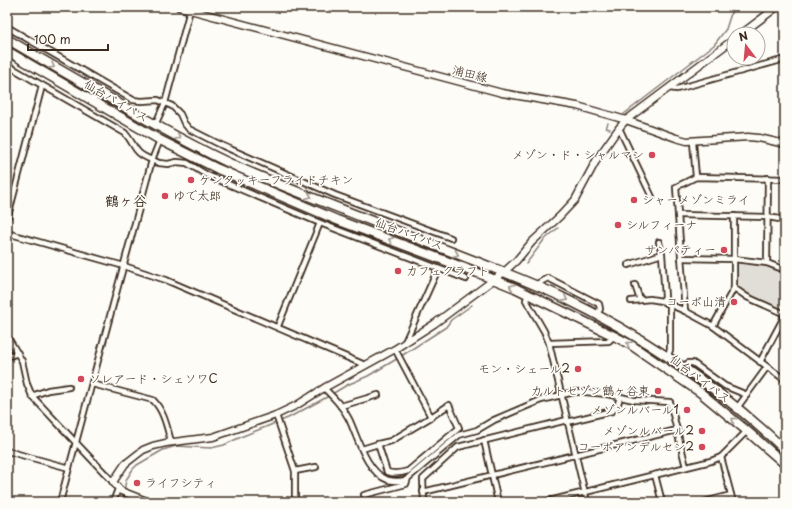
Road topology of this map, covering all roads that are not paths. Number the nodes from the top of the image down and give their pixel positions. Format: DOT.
graph roads {
  1 [pos="179,7"];
  2 [pos="777,7"];
  3 [pos="190,10"];
  4 [pos="752,26"];
  5 [pos="7,27"];
  6 [pos="7,39"];
  7 [pos="726,45"];
  8 [pos="7,52"];
  9 [pos="785,59"];
  10 [pos="7,65"];
  11 [pos="42,86"];
  12 [pos="669,88"];
  13 [pos="165,103"];
  14 [pos="626,120"];
  15 [pos="155,125"];
  16 [pos="618,128"];
  17 [pos="160,140"];
  18 [pos="693,142"];
  19 [pos="785,144"];
  20 [pos="152,160"];
  21 [pos="696,177"];
  22 [pos="768,178"];
  23 [pos="785,179"];
  24 [pos="652,197"];
  25 [pos="678,215"];
  26 [pos="734,216"];
  27 [pos="768,218"];
  28 [pos="7,220"];
  29 [pos="785,220"];
  30 [pos="320,223"];
  31 [pos="356,227"];
  32 [pos="7,232"];
  33 [pos="352,236"];
  34 [pos="451,238"];
  35 [pos="659,242"];
  36 [pos="662,254"];
  37 [pos="681,258"];
  38 [pos="734,259"];
  39 [pos="767,263"];
  40 [pos="632,265"];
  41 [pos="124,266"];
  42 [pos="438,269"];
  43 [pos="785,270"];
  44 [pos="504,272"];
  45 [pos="466,279"];
  46 [pos="494,280"];
  47 [pos="535,285"];
  48 [pos="636,285"];
  49 [pos="734,288"];
  50 [pos="528,294"];
  51 [pos="640,300"];
  52 [pos="631,301"];
  53 [pos="662,301"];
  54 [pos="670,304"];
  55 [pos="685,311"];
  56 [pos="597,315"];
  57 [pos="785,315"];
  58 [pos="278,326"];
  59 [pos="713,326"];
  60 [pos="7,336"];
  61 [pos="614,336"];
  62 [pos="549,342"];
  63 [pos="404,343"];
  64 [pos="395,349"];
  65 [pos="18,353"];
  66 [pos="667,357"];
  67 [pos="7,358"];
  68 [pos="760,362"];
  69 [pos="366,365"];
  70 [pos="682,367"];
  71 [pos="767,367"];
  72 [pos="785,380"];
  73 [pos="92,384"];
  74 [pos="69,387"];
  75 [pos="324,388"];
  76 [pos="378,395"];
  77 [pos="561,395"];
  78 [pos="747,395"];
  79 [pos="32,396"];
  80 [pos="620,397"];
  81 [pos="341,406"];
  82 [pos="737,408"];
  83 [pos="431,417"];
  84 [pos="277,419"];
  85 [pos="567,421"];
  86 [pos="677,430"];
  87 [pos="747,431"];
  88 [pos="484,440"];
  89 [pos="171,442"];
  90 [pos="76,444"];
  91 [pos="378,444"];
  92 [pos="362,449"];
  93 [pos="785,450"];
  94 [pos="7,451"];
  95 [pos="575,455"];
  96 [pos="721,457"];
  97 [pos="785,464"];
  98 [pos="316,467"];
  99 [pos="686,467"];
  100 [pos="69,468"];
  101 [pos="295,471"];
  102 [pos="493,475"];
  103 [pos="655,475"];
  104 [pos="406,480"];
  105 [pos="113,482"];
  106 [pos="122,491"];
  107 [pos="423,492"];
  108 [pos="584,492"];
  109 [pos="364,495"];
  110 [pos="731,495"];
  111 [pos="133,499"];
  112 [pos="60,502"];
  113 [pos="113,502"];
  114 [pos="149,502"];
  115 [pos="295,502"];
  116 [pos="424,502"];
  117 [pos="498,502"];
  118 [pos="545,502"];
  119 [pos="587,502"];
  120 [pos="662,502"];
  121 [pos="704,502"];
  122 [pos="733,502"];
  1 -- 3 [label="street, 浦田線"];
  2 -- 4 [label="street"];
  3 -- 13 [label="street"];
  3 -- 14 [label="street, 浦田線"];
  5 -- 13 [label="street"];
  6 -- 15 [label="highway, 仙台バイパス, one-way"];
  7 -- 12 [label="street"];
  8 -- 17 [label="highway, 仙台バイパス"];
  9 -- 12 [label="street"];
  10 -- 11 [label="street"];
  11 -- 20 [label="street"];
  11 -- 28 [label="street"];
  12 -- 14 [label="street"];
  13 -- 15 [label="street"];
  13 -- 34 [label="street"];
  14 -- 16 [label="street"];
  14 -- 18 [label="street, 浦田線"];
  15 -- 44 [label="highway, 仙台バイパス, one-way"];
  16 -- 24 [label="street"];
  16 -- 44 [label="street"];
  17 -- 20 [label="street"];
  17 -- 31 [label="highway, 仙台バイパス"];
  18 -- 19 [label="street, 浦田線"];
  18 -- 21 [label="street"];
  20 -- 30 [label="street"];
  20 -- 41 [label="street"];
  21 -- 22 [label="street"];
  21 -- 25 [label="street"];
  22 -- 23 [label="street"];
  22 -- 27 [label="street"];
  25 -- 26 [label="street"];
  25 -- 37 [label="street"];
  26 -- 27 [label="street"];
  26 -- 38 [label="street"];
  27 -- 29 [label="street"];
  27 -- 39 [label="street"];
  30 -- 33 [label="street"];
  30 -- 58 [label="street"];
  31 -- 33 [label="street"];
  46 -- 31 [label="highway, 仙台バイパス, one-way"];
  32 -- 41 [label="street"];
  33 -- 42 [label="street"];
  35 -- 36 [label="street"];
  36 -- 40 [label="street"];
  36 -- 53 [label="street"];
  37 -- 38 [label="street"];
  37 -- 55 [label="street"];
  38 -- 39 [label="street"];
  38 -- 49 [label="street"];
  39 -- 43 [label="street"];
  41 -- 58 [label="street"];
  41 -- 73 [label="street"];
  42 -- 45 [label="street"];
  42 -- 63 [label="street"];
  44 -- 46 [label="street"];
  44 -- 47 [label="highway, 仙台バイパス"];
  50 -- 46 [label="highway, 仙台バイパス, one-way"];
  46 -- 63 [label="street"];
  47 -- 56 [label="highway, 仙台バイパス, one-way"];
  47 -- 56 [label="street"];
  48 -- 51 [label="street"];
  49 -- 57 [label="street"];
  49 -- 59 [label="street"];
  50 -- 61 [label="highway, 仙台バイパス"];
  50 -- 62 [label="street"];
  51 -- 52 [label="street"];
  51 -- 53 [label="street"];
  53 -- 54 [label="street"];
  54 -- 55 [label="street"];
  54 -- 66 [label="street"];
  55 -- 59 [label="street"];
  56 -- 66 [label="highway, 仙台バイパス"];
  57 -- 68 [label="street"];
  58 -- 69 [label="street"];
  59 -- 68 [label="street"];
  60 -- 65 [label="street"];
  61 -- 62 [label="street"];
  87 -- 61 [label="highway, 仙台バイパス, one-way"];
  62 -- 77 [label="street"];
  63 -- 64 [label="street"];
  64 -- 69 [label="street"];
  64 -- 83 [label="street"];
  65 -- 67 [label="street"];
  65 -- 79 [label="street"];
  66 -- 70 [label="highway, 仙台バイパス"];
  68 -- 71 [label="street"];
  69 -- 75 [label="street"];
  70 -- 78 [label="street"];
  70 -- 82 [label="highway, 仙台バイパス"];
  71 -- 72 [label="street"];
  71 -- 78 [label="street"];
  73 -- 89 [label="street"];
  73 -- 90 [label="street"];
  74 -- 79 [label="street"];
  75 -- 81 [label="street"];
  75 -- 84 [label="street"];
  76 -- 81 [label="street"];
  77 -- 80 [label="street"];
  77 -- 85 [label="street"];
  77 -- 104 [label="street"];
  78 -- 82 [label="street"];
  79 -- 90 [label="street"];
  80 -- 85 [label="street"];
  80 -- 86 [label="street"];
  81 -- 92 [label="street"];
  82 -- 93 [label="highway, 仙台バイパス"];
  83 -- 91 [label="street"];
  83 -- 91 [label="street"];
  84 -- 89 [label="street"];
  84 -- 101 [label="street"];
  85 -- 88 [label="street"];
  85 -- 95 [label="street"];
  86 -- 95 [label="street"];
  86 -- 99 [label="street"];
  87 -- 96 [label="street"];
  87 -- 97 [label="highway, 仙台バイパス"];
  88 -- 102 [label="street"];
  88 -- 107 [label="street"];
  89 -- 105 [label="street"];
  90 -- 100 [label="street"];
  90 -- 105 [label="street"];
  91 -- 92 [label="street"];
  92 -- 104 [label="street"];
  94 -- 100 [label="street"];
  95 -- 102 [label="street"];
  95 -- 108 [label="street"];
  96 -- 99 [label="street"];
  96 -- 110 [label="street"];
  98 -- 101 [label="street"];
  99 -- 103 [label="street"];
  100 -- 112 [label="street"];
  101 -- 115 [label="street"];
  102 -- 107 [label="street"];
  102 -- 117 [label="street"];
  103 -- 108 [label="street"];
  103 -- 120 [label="street"];
  104 -- 109 [label="street"];
  105 -- 106 [label="street"];
  106 -- 111 [label="street"];
  106 -- 113 [label="street"];
  107 -- 116 [label="street"];
  108 -- 118 [label="street"];
  108 -- 119 [label="street"];
  110 -- 121 [label="street"];
  110 -- 122 [label="street"];
  111 -- 114 [label="street"];
}
